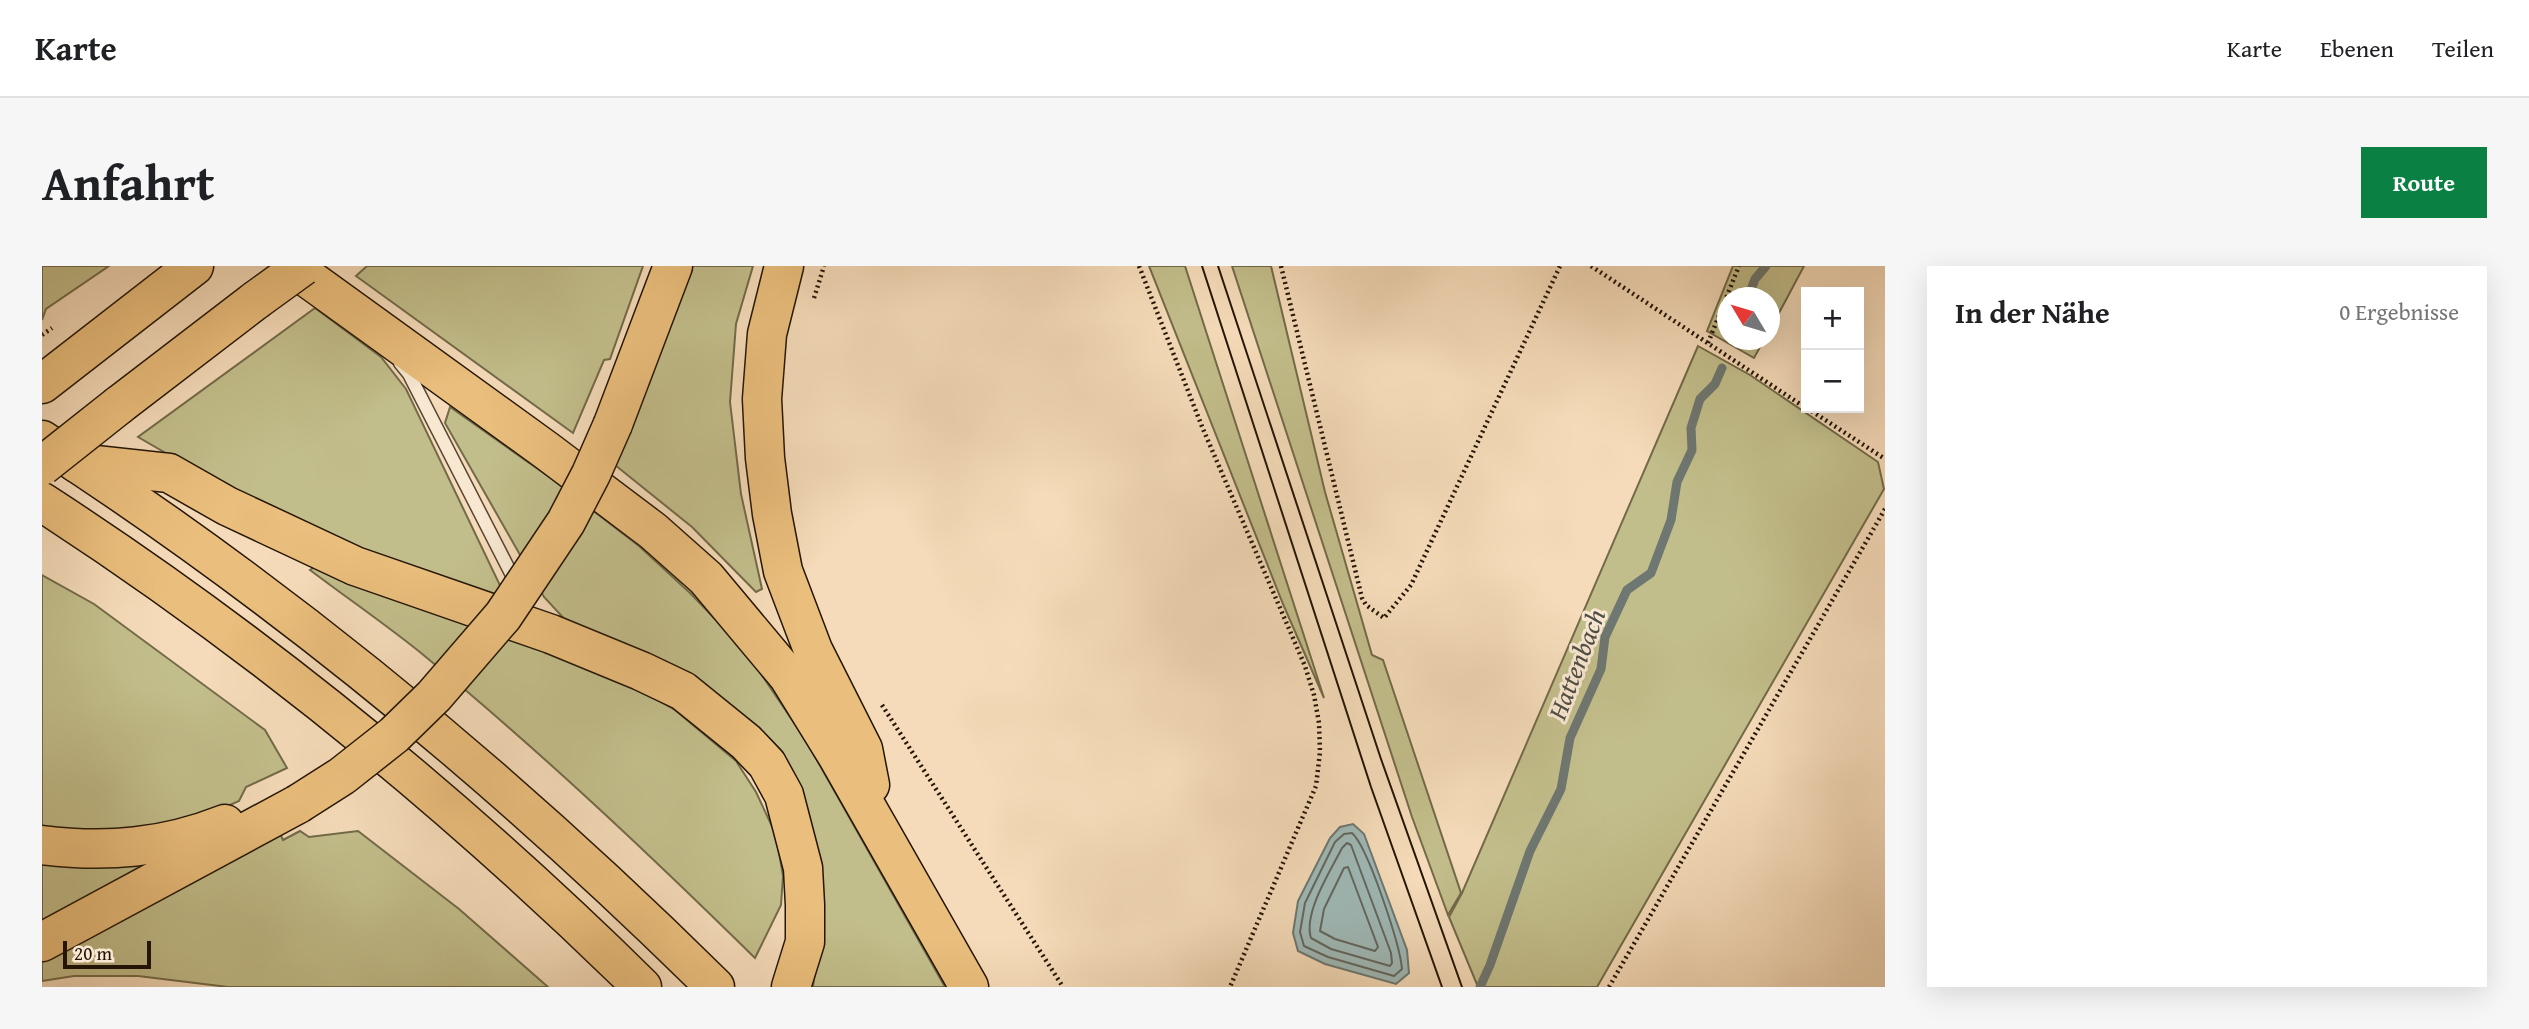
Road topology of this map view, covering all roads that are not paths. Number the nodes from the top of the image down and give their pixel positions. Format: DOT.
graph roads {
  1 [pos="194,266"];
  2 [pos="291,266"];
  3 [pos="303,266"];
  4 [pos="673,266"];
  5 [pos="784,266"];
  6 [pos="372,326"];
  7 [pos="51,377"];
  8 [pos="42,440"];
  9 [pos="59,464"];
  10 [pos="42,502"];
  11 [pos="535,615"];
  12 [pos="298,804"];
  13 [pos="879,832"];
  14 [pos="42,845"];
  15 [pos="42,942"];
  16 [pos="642,987"];
  17 [pos="715,987"];
  18 [pos="791,987"];
  19 [pos="969,987"];
  1 -- 7 [label="highway"];
  2 -- 6 [label="highway"];
  3 -- 9 [label="highway, bridge"];
  4 -- 12 [label="highway, bridge"];
  5 -- 13 [label="highway"];
  6 -- 11 [label="lane"];
  6 -- 13 [label="highway"];
  8 -- 9 [label="highway"];
  9 -- 11 [label="highway"];
  9 -- 17 [label="highway"];
  10 -- 16 [label="highway"];
  11 -- 18 [label="highway"];
  12 -- 14 [label="highway"];
  12 -- 15 [label="highway"];
  13 -- 19 [label="highway"];
}
